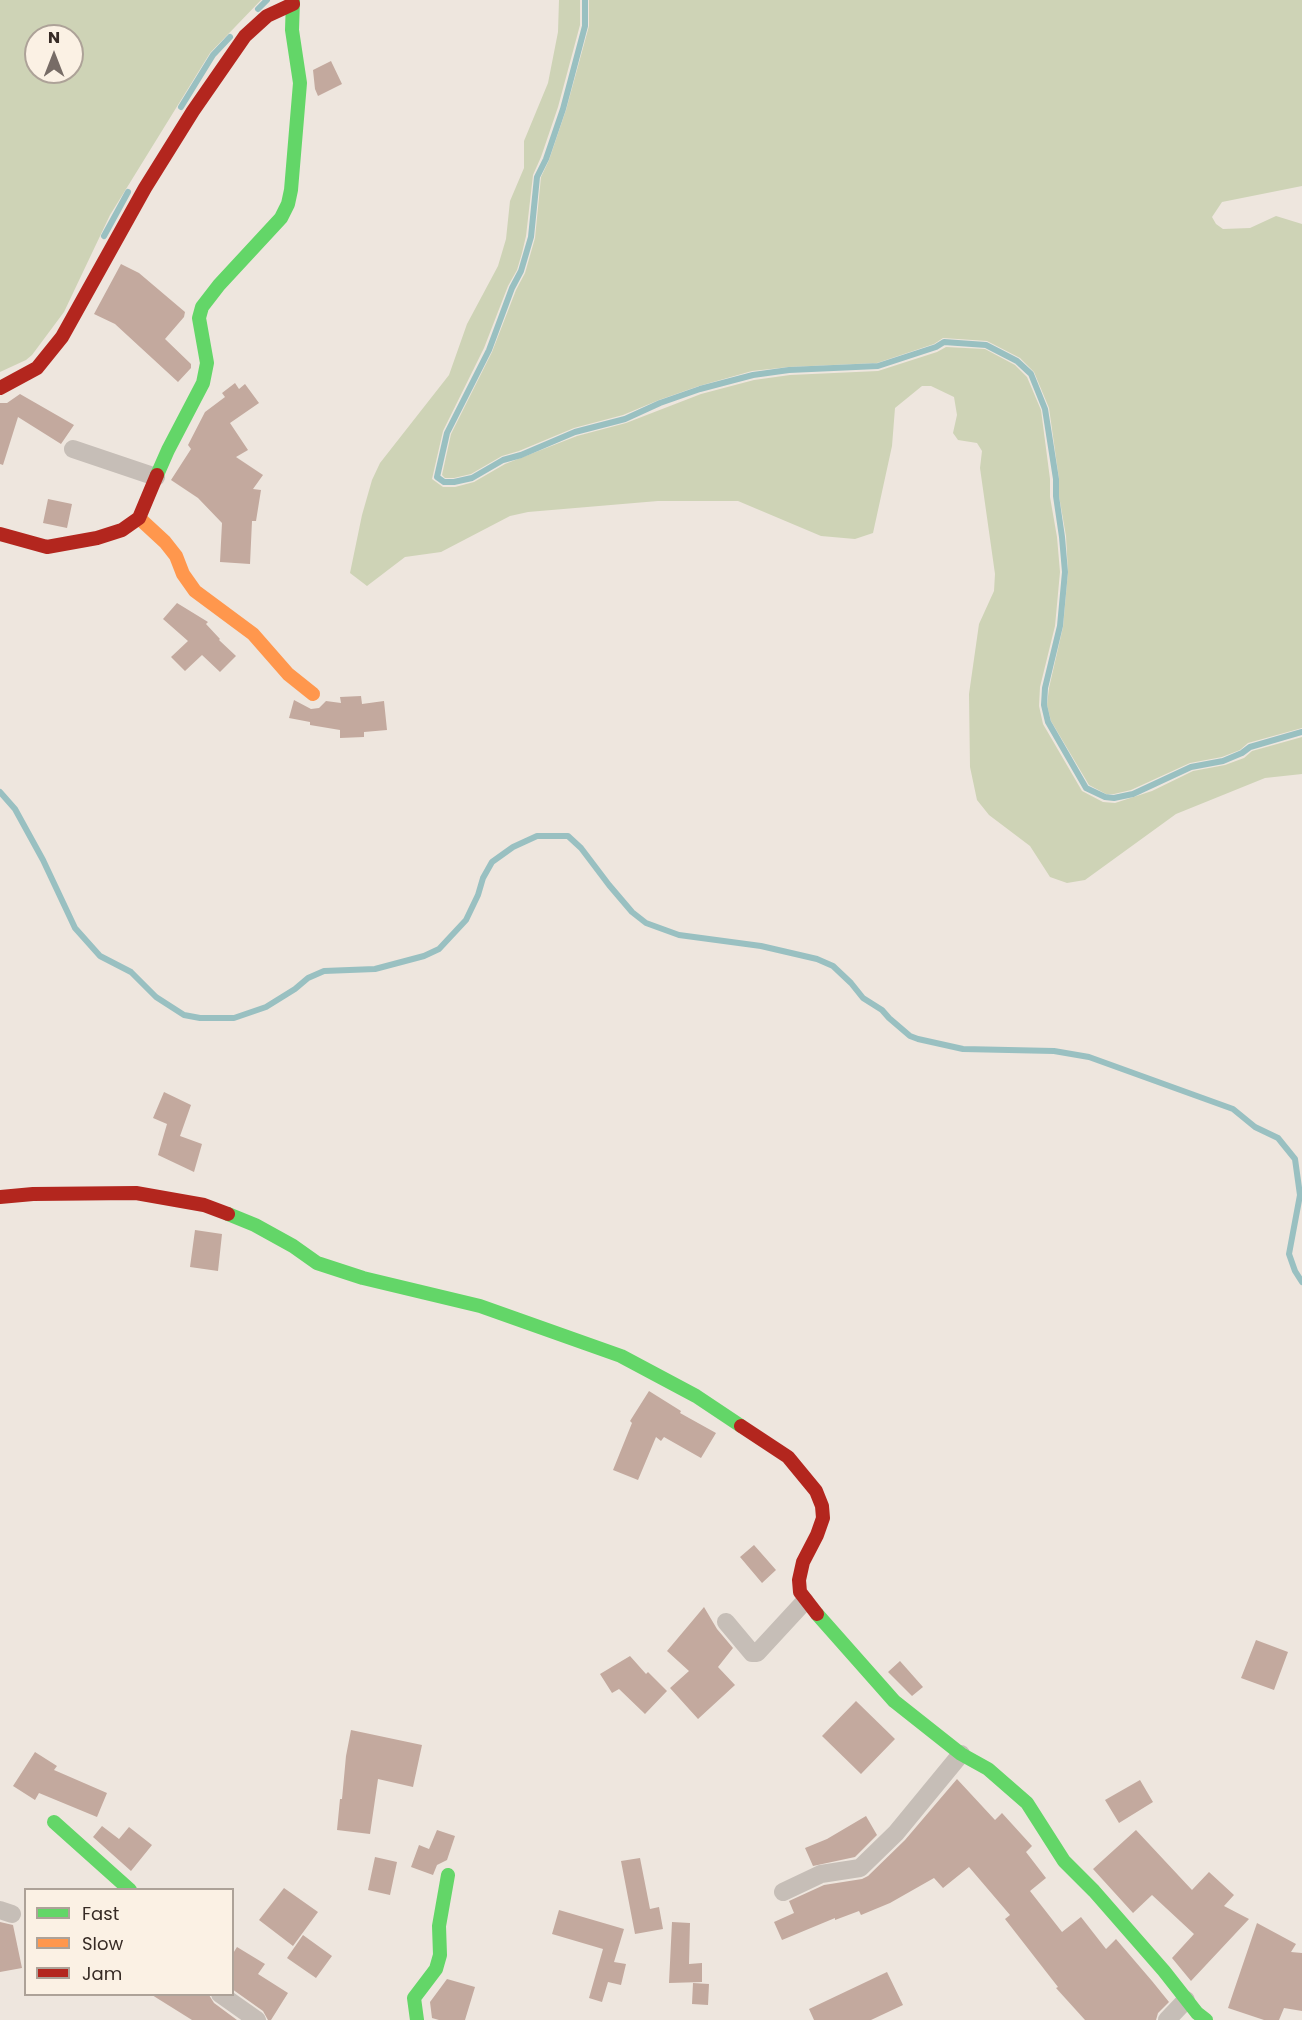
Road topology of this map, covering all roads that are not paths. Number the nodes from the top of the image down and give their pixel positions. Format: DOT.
graph roads {
  1 [pos="293,2"];
  2 [pos="0,388"];
  3 [pos="73,449"];
  4 [pos="156,477"];
  5 [pos="139,518"];
  6 [pos="0,534"];
  7 [pos="313,694"];
  8 [pos="0,1197"];
  9 [pos="805,1601"];
  10 [pos="726,1622"];
  11 [pos="961,1754"];
  12 [pos="54,1822"];
  13 [pos="448,1875"];
  14 [pos="128,1888"];
  15 [pos="783,1892"];
  16 [pos="221,1996"];
  17 [pos="1186,2000"];
  18 [pos="257,2020"];
  19 [pos="417,2020"];
  20 [pos="1167,2020"];
  21 [pos="1206,2020"];
  1 -- 2 [label="street"];
  1 -- 4 [label="street"];
  3 -- 4 [label="street"];
  4 -- 5 [label="street"];
  5 -- 6 [label="street"];
  5 -- 7 [label="street"];
  8 -- 9 [label="street"];
  9 -- 10 [label="street"];
  9 -- 11 [label="street"];
  11 -- 15 [label="street"];
  11 -- 17 [label="street"];
  12 -- 14 [label="street"];
  13 -- 19 [label="street"];
  16 -- 18 [label="street"];
  17 -- 20 [label="street"];
  17 -- 21 [label="street"];
}
